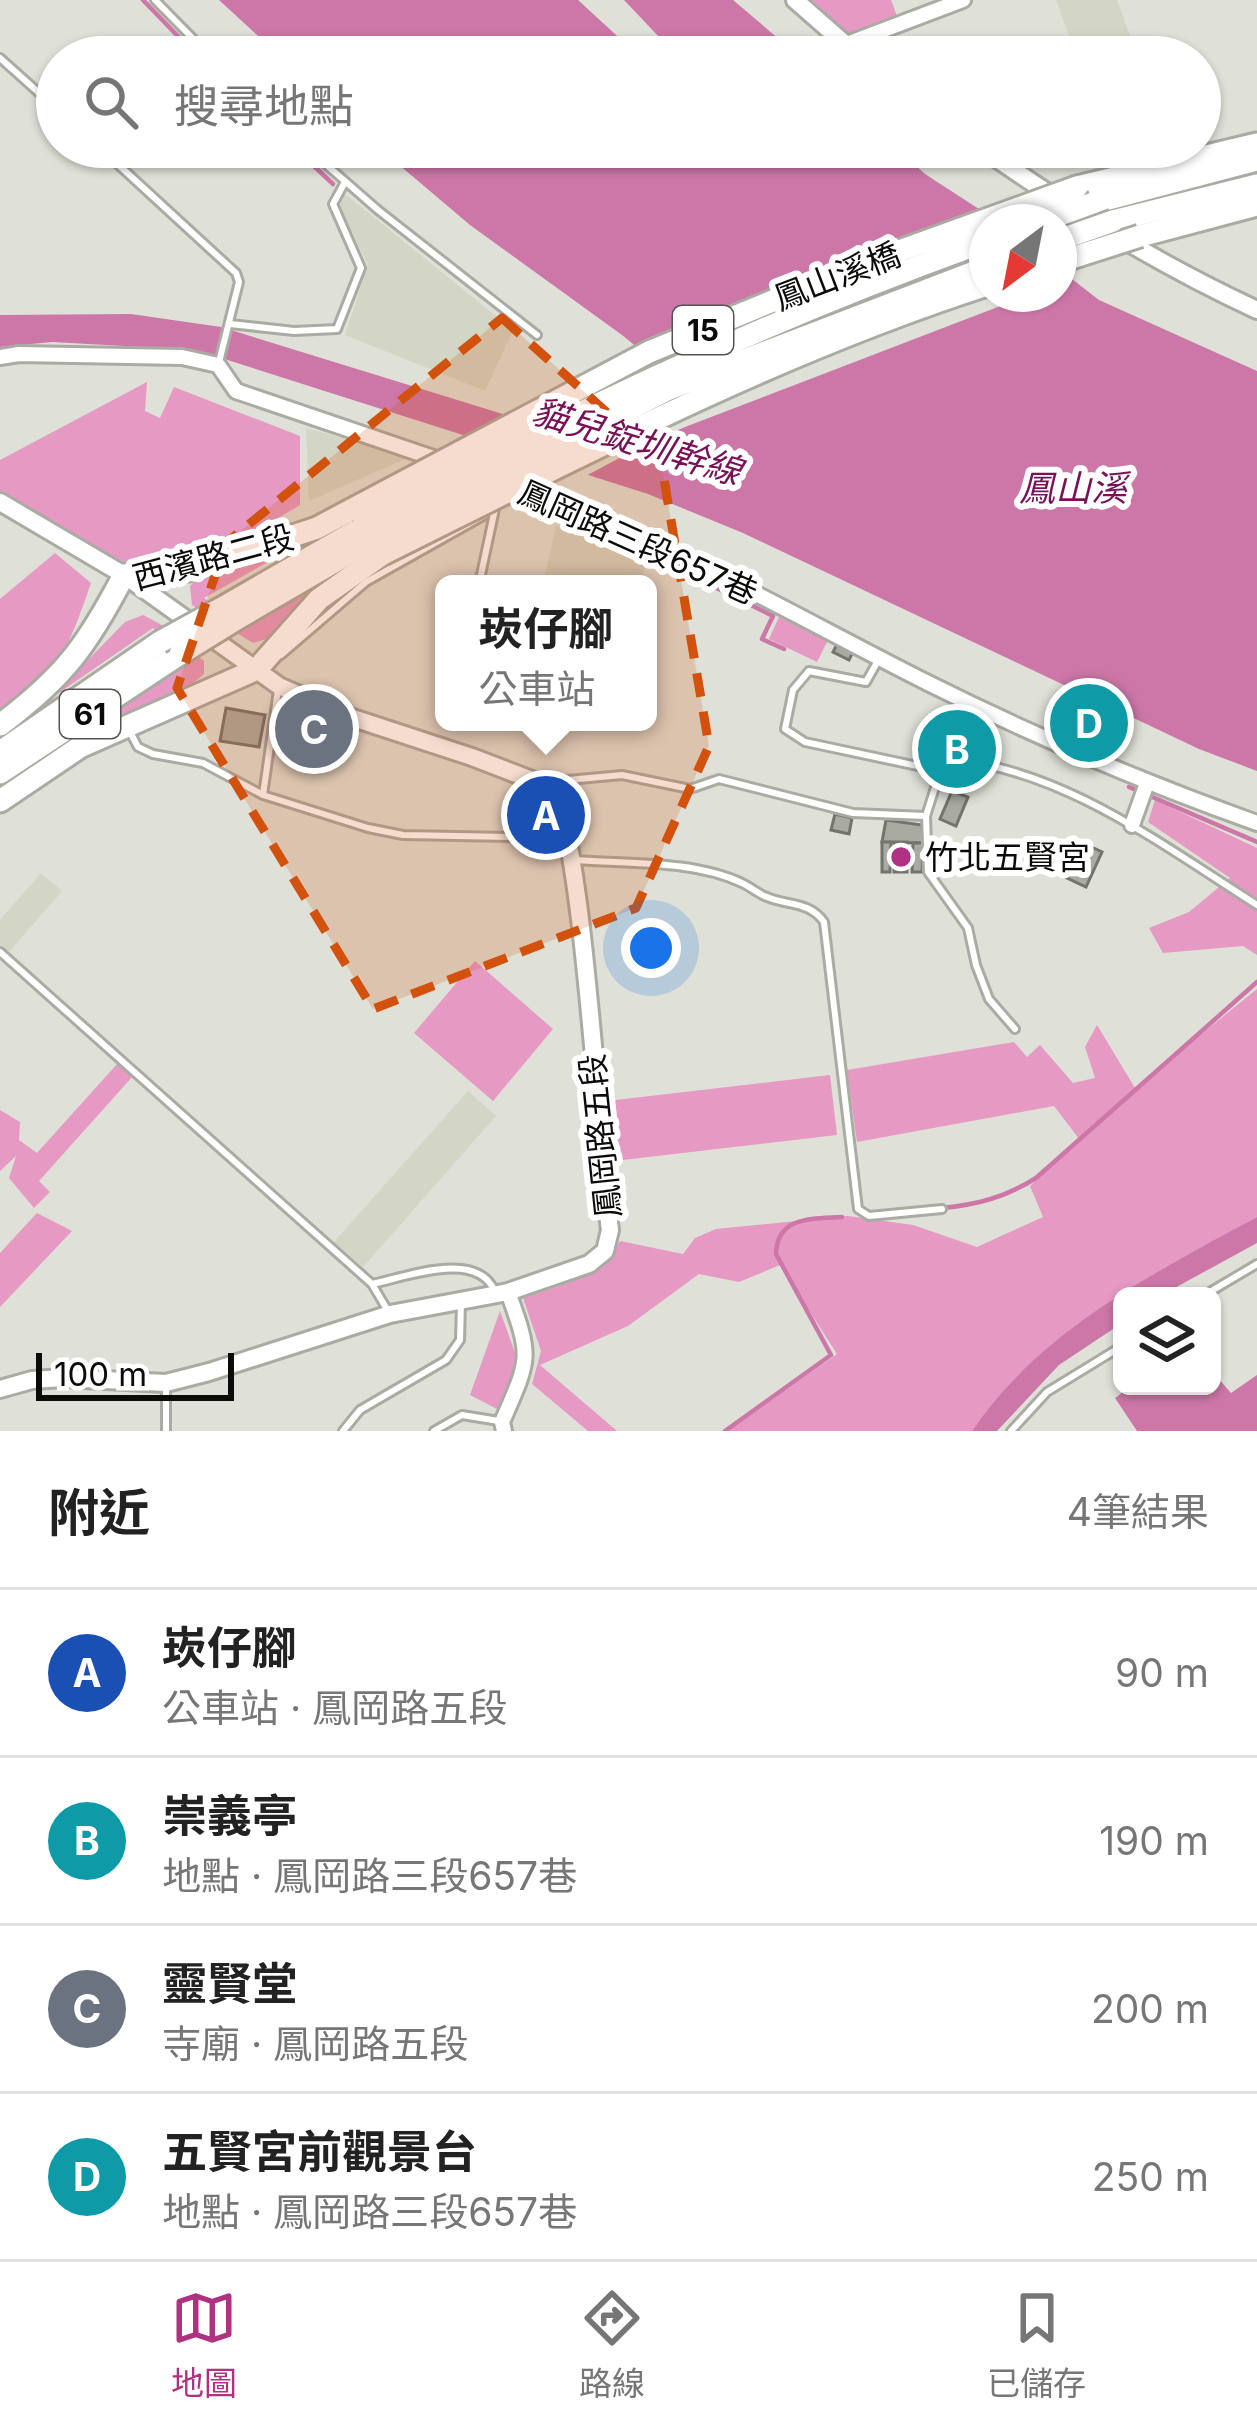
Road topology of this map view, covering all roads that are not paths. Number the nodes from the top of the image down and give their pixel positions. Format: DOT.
graph roads {
  1 [pos="154,0"];
  2 [pos="795,0"];
  3 [pos="963,0"];
  4 [pos="190,36"];
  5 [pos="835,36"];
  6 [pos="866,36"];
  7 [pos="0,58"];
  8 [pos="36,90"];
  9 [pos="1257,144"];
  10 [pos="1221,155"];
  11 [pos="1257,160"];
  12 [pos="1221,167"];
  13 [pos="123,168"];
  14 [pos="329,168"];
  15 [pos="1010,168"];
  16 [pos="1176,168"];
  17 [pos="1218,168"];
  18 [pos="345,182"];
  19 [pos="1257,184"];
  20 [pos="1085,195"];
  21 [pos="1070,204"];
  22 [pos="1257,206"];
  23 [pos="1077,234"];
  24 [pos="969,248"];
  25 [pos="1077,256"];
  26 [pos="969,274"];
  27 [pos="969,291"];
  28 [pos="1257,310"];
  29 [pos="230,324"];
  30 [pos="537,335"];
  31 [pos="0,357"];
  32 [pos="218,365"];
  33 [pos="530,492"];
  34 [pos="0,502"];
  35 [pos="495,509"];
  36 [pos="366,534"];
  37 [pos="124,575"];
  38 [pos="481,575"];
  39 [pos="170,648"];
  40 [pos="880,658"];
  41 [pos="257,669"];
  42 [pos="279,686"];
  43 [pos="126,724"];
  44 [pos="0,725"];
  45 [pos="0,752"];
  46 [pos="941,771"];
  47 [pos="0,773"];
  48 [pos="1147,783"];
  49 [pos="550,788"];
  50 [pos="263,796"];
  51 [pos="0,801"];
  52 [pos="926,816"];
  53 [pos="1257,823"];
  54 [pos="1132,825"];
  55 [pos="569,838"];
  56 [pos="572,860"];
  57 [pos="1257,905"];
  58 [pos="0,952"];
  59 [pos="1015,1028"];
  60 [pos="942,1208"];
  61 [pos="1257,1264"];
  62 [pos="372,1283"];
  63 [pos="1218,1287"];
  64 [pos="502,1293"];
  65 [pos="461,1299"];
  66 [pos="390,1314"];
  67 [pos="1113,1352"];
  68 [pos="166,1383"];
  69 [pos="0,1389"];
  70 [pos="503,1427"];
  71 [pos="166,1431"];
  72 [pos="343,1431"];
  73 [pos="434,1431"];
  74 [pos="1011,1431"];
  1 -- 4 [label="lane"];
  2 -- 5 [label="street"];
  3 -- 6 [label="street"];
  7 -- 8 [label="lane"];
  9 -- 10 [label="main road, 15"];
  11 -- 12 [label="main road"];
  13 -- 29 [label="lane"];
  14 -- 18 [label="lane"];
  15 -- 28 [label="street"];
  16 -- 20 [label="main road, 15"];
  17 -- 20 [label="main road"];
  18 -- 29 [label="lane"];
  18 -- 30 [label="lane"];
  19 -- 23 [label="main road, bridge"];
  20 -- 21 [label="main road, bridge"];
  20 -- 36 [label="main road, 鳳山溪橋 / 15, bridge"];
  22 -- 25 [label="main road, bridge"];
  24 -- 36 [label="main road, 鳳山溪橋 / 61, bridge"];
  26 -- 36 [label="main road, 鳳山溪橋 / 61, bridge"];
  27 -- 36 [label="main road, 鳳山溪橋 / 15, bridge"];
  29 -- 32 [label="lane"];
  31 -- 32 [label="street, 鳳岡路三段657巷"];
  32 -- 33 [label="street, 鳳岡路三段657巷"];
  33 -- 35 [label="lane, 西濱路二段"];
  33 -- 40 [label="street, 鳳岡路三段657巷"];
  34 -- 37 [label="street"];
  35 -- 38 [label="lane"];
  35 -- 41 [label="lane, 西濱路二段"];
  36 -- 37 [label="main road, 西濱路二段 / 15"];
  36 -- 39 [label="main road, 61, bridge"];
  36 -- 41 [label="main road, 西濱路二段 / 15"];
  37 -- 41 [label="street"];
  37 -- 44 [label="main road, 西濱路二段"];
  39 -- 45 [label="main road, 61"];
  39 -- 47 [label="main road, 61"];
  40 -- 46 [label="lane"];
  40 -- 48 [label="street, 鳳岡路三段657巷"];
  41 -- 42 [label="street"];
  41 -- 43 [label="main road, 西濱路二段 / 15"];
  42 -- 49 [label="street"];
  42 -- 50 [label="lane"];
  43 -- 50 [label="lane"];
  43 -- 51 [label="main road, 西濱路二段 / 15"];
  46 -- 52 [label="lane"];
  46 -- 54 [label="lane"];
  48 -- 53 [label="street, 鳳岡路三段657巷"];
  48 -- 54 [label="street"];
  49 -- 52 [label="lane"];
  49 -- 55 [label="street, 鳳岡路五段"];
  50 -- 55 [label="lane"];
  52 -- 59 [label="lane"];
  54 -- 57 [label="lane"];
  55 -- 56 [label="street, 鳳岡路五段"];
  56 -- 60 [label="lane"];
  56 -- 64 [label="street, 鳳岡路五段"];
  58 -- 62 [label="lane"];
  61 -- 63 [label="lane"];
  62 -- 64 [label="lane"];
  62 -- 66 [label="lane"];
  64 -- 65 [label="street, 鳳岡路五段"];
  64 -- 70 [label="street"];
  65 -- 66 [label="street, 鳳岡路五段"];
  65 -- 72 [label="lane"];
  66 -- 68 [label="street, 鳳岡路五段"];
  67 -- 74 [label="lane"];
  68 -- 69 [label="street, 鳳岡路五段"];
  68 -- 71 [label="lane"];
  70 -- 73 [label="lane"];
}
